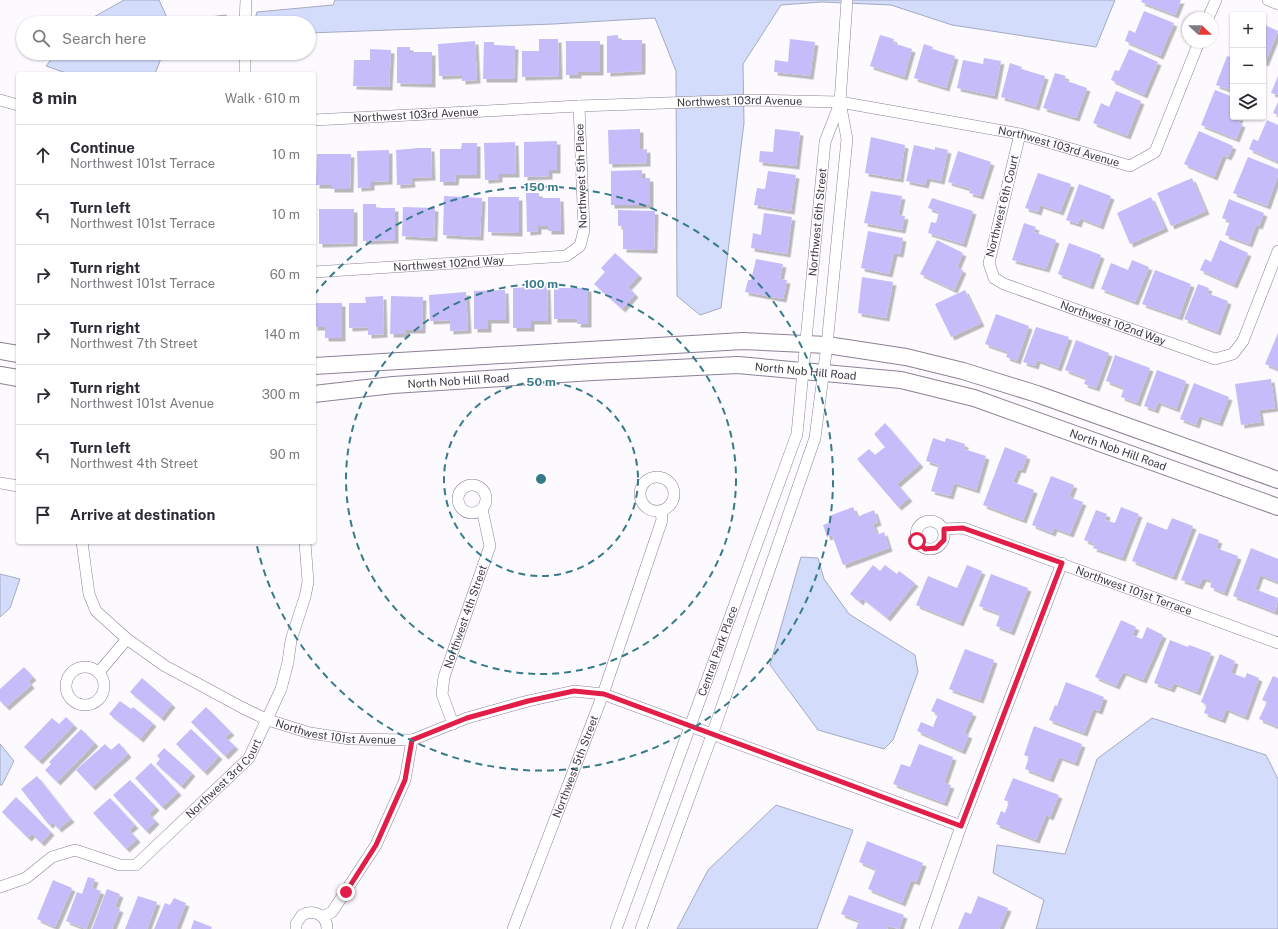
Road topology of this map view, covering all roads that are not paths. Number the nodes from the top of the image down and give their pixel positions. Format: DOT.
graph roads {
  1 [pos="246,0"];
  2 [pos="1216,0"];
  3 [pos="1268,0"];
  4 [pos="847,3"];
  5 [pos="1278,4"];
  6 [pos="1211,12"];
  7 [pos="245,16"];
  8 [pos="1197,48"];
  9 [pos="245,60"];
  10 [pos="245,72"];
  11 [pos="0,100"];
  12 [pos="840,102"];
  13 [pos="16,104"];
  14 [pos="579,106"];
  15 [pos="316,120"];
  16 [pos="1020,134"];
  17 [pos="580,246"];
  18 [pos="1278,251"];
  19 [pos="316,272"];
  20 [pos="994,278"];
  21 [pos="806,344"];
  22 [pos="828,346"];
  23 [pos="0,351"];
  24 [pos="16,354"];
  25 [pos="316,366"];
  26 [pos="803,370"];
  27 [pos="824,372"];
  28 [pos="0,375"];
  29 [pos="16,378"];
  30 [pos="316,394"];
  31 [pos="1278,480"];
  32 [pos="0,483"];
  33 [pos="16,486"];
  34 [pos="1278,507"];
  35 [pos="482,509"];
  36 [pos="661,511"];
  37 [pos="944,529"];
  38 [pos="82,544"];
  39 [pos="305,544"];
  40 [pos="1062,563"];
  41 [pos="127,639"];
  42 [pos="1278,643"];
  43 [pos="99,672"];
  44 [pos="604,694"];
  45 [pos="268,720"];
  46 [pos="453,724"];
  47 [pos="690,727"];
  48 [pos="712,735"];
  49 [pos="412,740"];
  50 [pos="961,826"];
  51 [pos="0,887"];
  52 [pos="322,917"];
  53 [pos="296,929"];
  54 [pos="327,929"];
  55 [pos="513,929"];
  56 [pos="616,929"];
  57 [pos="641,929"];
  58 [pos="925,929"];
  1 -- 7 [label="street"];
  2 -- 6 [label="street"];
  3 -- 5 [label="street"];
  4 -- 12 [label="street, Northwest 6th Street"];
  8 -- 16 [label="street, Northwest 103rd Avenue"];
  9 -- 10 [label="street"];
  11 -- 13 [label="street"];
  12 -- 14 [label="street, Northwest 103rd Avenue"];
  12 -- 16 [label="street, Northwest 103rd Avenue"];
  12 -- 21 [label="street, Northwest 6th Street"];
  12 -- 22 [label="street, Northwest 6th Street"];
  14 -- 15 [label="street, Northwest 103rd Avenue"];
  14 -- 17 [label="street, Northwest 5th Place"];
  16 -- 20 [label="street, Northwest 6th Court"];
  17 -- 19 [label="street, Northwest 102nd Way"];
  18 -- 20 [label="street, Northwest 102nd Way"];
  21 -- 22 [label="main road, North Nob Hill Road"];
  21 -- 25 [label="main road, North Nob Hill Road"];
  21 -- 26 [label="street, Northwest 6th Street"];
  22 -- 27 [label="street, Northwest 6th Street"];
  22 -- 31 [label="main road, North Nob Hill Road"];
  23 -- 24 [label="main road"];
  26 -- 27 [label="main road, North Nob Hill Road"];
  26 -- 30 [label="main road, North Nob Hill Road"];
  26 -- 47 [label="street, Central Park Place"];
  27 -- 34 [label="main road, North Nob Hill Road"];
  27 -- 48 [label="street, Central Park Place"];
  28 -- 29 [label="main road"];
  32 -- 33 [label="street"];
  35 -- 46 [label="street, Northwest 4th Street"];
  36 -- 44 [label="street, Northwest 5th Street"];
  37 -- 40 [label="street, Northwest 101st Terrace"];
  38 -- 41 [label="street, Northwest 101st Avenue"];
  39 -- 45 [label="street, Northwest 3rd Court"];
  40 -- 42 [label="street, Northwest 101st Terrace"];
  40 -- 50 [label="street"];
  41 -- 43 [label="street"];
  41 -- 45 [label="street, Northwest 101st Avenue"];
  44 -- 46 [label="street, Northwest 101st Avenue"];
  44 -- 47 [label="street, Northwest 101st Avenue"];
  44 -- 55 [label="street, Northwest 5th Street"];
  45 -- 49 [label="street, Northwest 101st Avenue"];
  45 -- 51 [label="street, Northwest 3rd Court"];
  46 -- 49 [label="street, Northwest 101st Avenue"];
  47 -- 48 [label="street, Northwest 101st Avenue"];
  47 -- 56 [label="street, Central Park Place"];
  48 -- 50 [label="street, Northwest 101st Avenue"];
  48 -- 57 [label="street, Central Park Place"];
  49 -- 52 [label="street"];
  50 -- 58 [label="street"];
  52 -- 53 [label="street"];
  52 -- 54 [label="street"];
}
